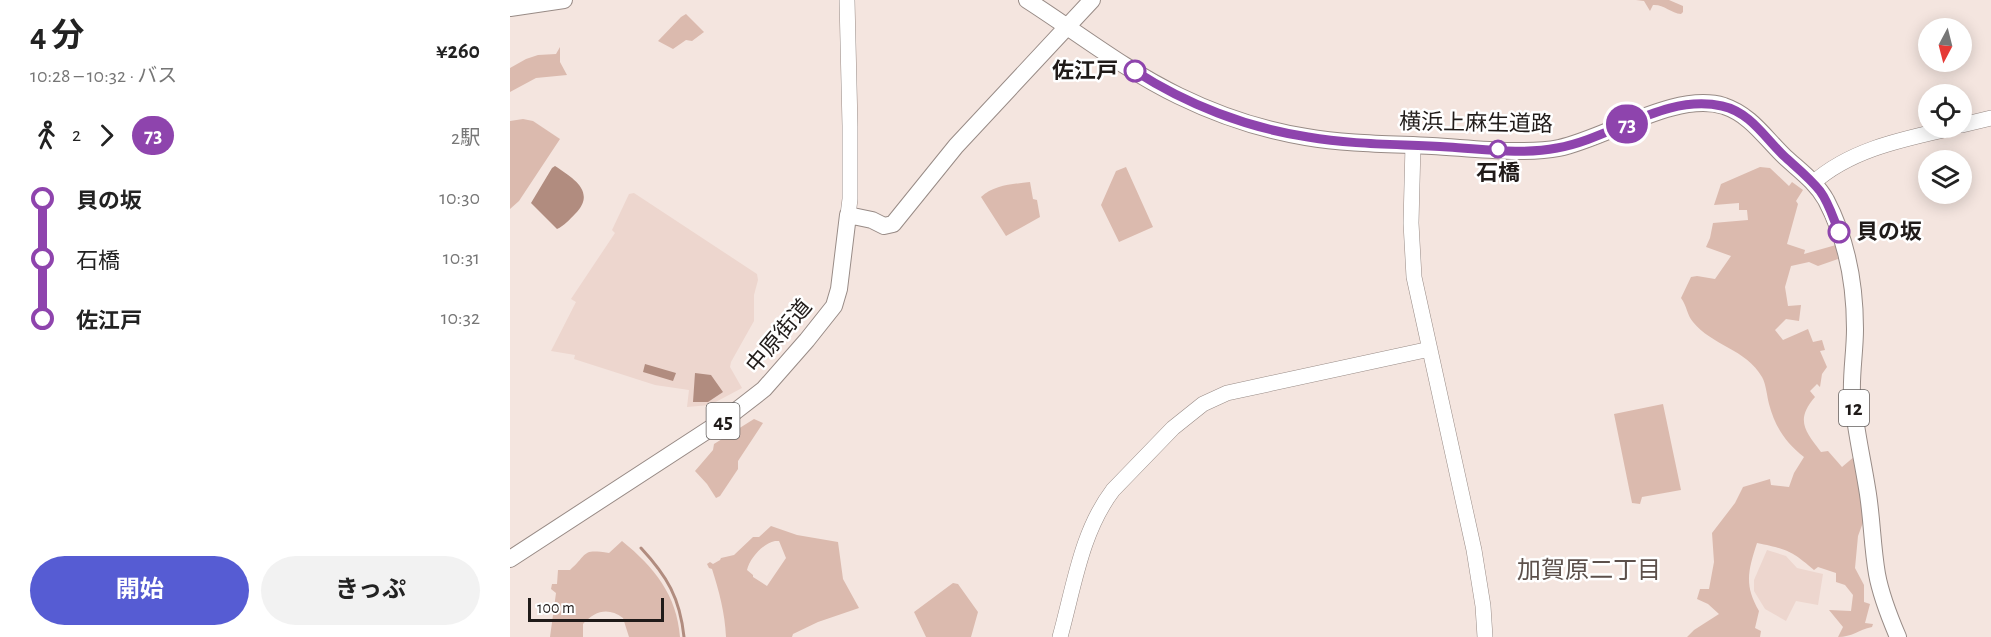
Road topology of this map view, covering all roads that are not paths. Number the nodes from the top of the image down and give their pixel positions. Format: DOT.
graph roads {
  1 [pos="564,0"];
  2 [pos="847,0"];
  3 [pos="1027,0"];
  4 [pos="1092,0"];
  5 [pos="510,8"];
  6 [pos="1068,27"];
  7 [pos="1991,118"];
  8 [pos="1972,123"];
  9 [pos="1918,136"];
  10 [pos="1413,145"];
  11 [pos="1813,183"];
  12 [pos="848,214"];
  13 [pos="1430,350"];
  14 [pos="510,559"];
  15 [pos="1060,637"];
  16 [pos="1485,637"];
  17 [pos="1898,637"];
  1 -- 5 [label="main road"];
  2 -- 12 [label="street"];
  3 -- 6 [label="main road, 横浜上麻生道路 / 12"];
  4 -- 6 [label="main road"];
  6 -- 10 [label="main road, 横浜上麻生道路 / 12"];
  6 -- 12 [label="main road"];
  7 -- 8 [label="street"];
  9 -- 11 [label="street"];
  10 -- 11 [label="main road, 横浜上麻生道路 / 12"];
  10 -- 13 [label="street"];
  11 -- 17 [label="main road, 横浜上麻生道路 / 12"];
  12 -- 14 [label="main road, 中原街道 / 45"];
  13 -- 15 [label="street"];
  13 -- 16 [label="street"];
}
